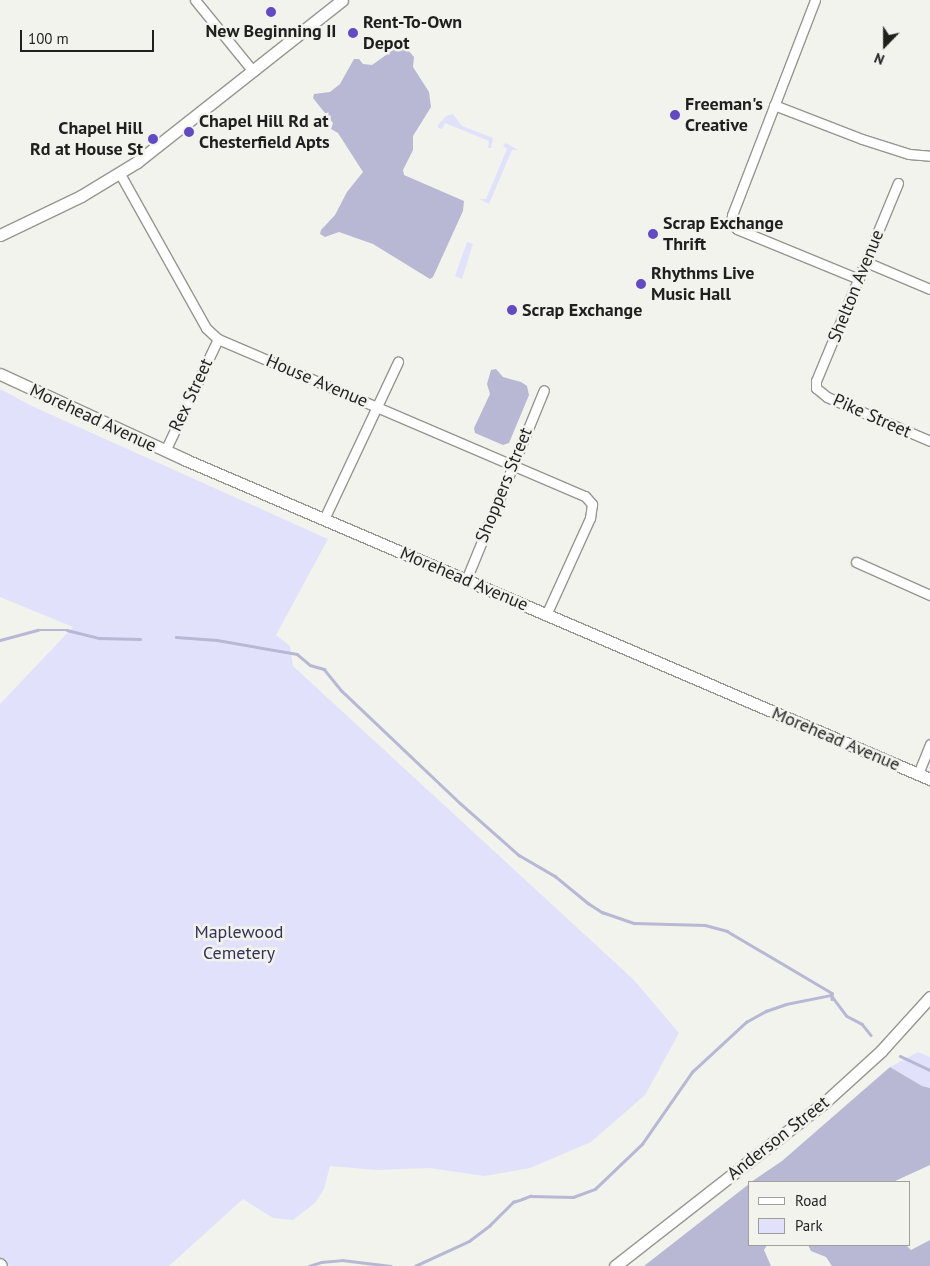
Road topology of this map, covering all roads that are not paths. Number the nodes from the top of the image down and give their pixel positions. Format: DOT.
graph roads {
  1 [pos="195,0"];
  2 [pos="342,0"];
  3 [pos="815,0"];
  4 [pos="253,71"];
  5 [pos="774,105"];
  6 [pos="930,156"];
  7 [pos="120,174"];
  8 [pos="898,183"];
  9 [pos="0,235"];
  10 [pos="866,262"];
  11 [pos="859,278"];
  12 [pos="930,289"];
  13 [pos="218,339"];
  14 [pos="398,362"];
  15 [pos="0,374"];
  16 [pos="816,388"];
  17 [pos="544,390"];
  18 [pos="377,407"];
  19 [pos="930,442"];
  20 [pos="165,451"];
  21 [pos="512,465"];
  22 [pos="324,519"];
  23 [pos="856,562"];
  24 [pos="466,580"];
  25 [pos="930,595"];
  26 [pos="546,615"];
  27 [pos="930,744"];
  28 [pos="918,774"];
  29 [pos="930,779"];
  30 [pos="930,997"];
  31 [pos="615,1266"];
  1 -- 4 [label="street"];
  2 -- 4 [label="street"];
  3 -- 5 [label="street"];
  4 -- 7 [label="street"];
  5 -- 6 [label="street"];
  5 -- 11 [label="street"];
  7 -- 9 [label="street"];
  7 -- 13 [label="street, House Avenue"];
  8 -- 10 [label="street, Shelton Avenue"];
  10 -- 11 [label="street, Shelton Avenue"];
  10 -- 12 [label="street"];
  11 -- 16 [label="street, Shelton Avenue"];
  13 -- 18 [label="street, House Avenue"];
  13 -- 20 [label="street, Rex Street"];
  14 -- 18 [label="street"];
  15 -- 20 [label="street, Morehead Avenue"];
  16 -- 19 [label="street, Pike Street"];
  17 -- 21 [label="street, Shoppers Street"];
  18 -- 21 [label="street, House Avenue"];
  18 -- 22 [label="street"];
  20 -- 22 [label="street, Morehead Avenue"];
  21 -- 24 [label="street, Shoppers Street"];
  21 -- 26 [label="street, House Avenue"];
  22 -- 24 [label="street, Morehead Avenue"];
  23 -- 25 [label="street"];
  24 -- 26 [label="street, Morehead Avenue"];
  26 -- 28 [label="street, Morehead Avenue"];
  27 -- 28 [label="street"];
  28 -- 29 [label="street, Morehead Avenue"];
  30 -- 31 [label="street, Anderson Street"];
}
